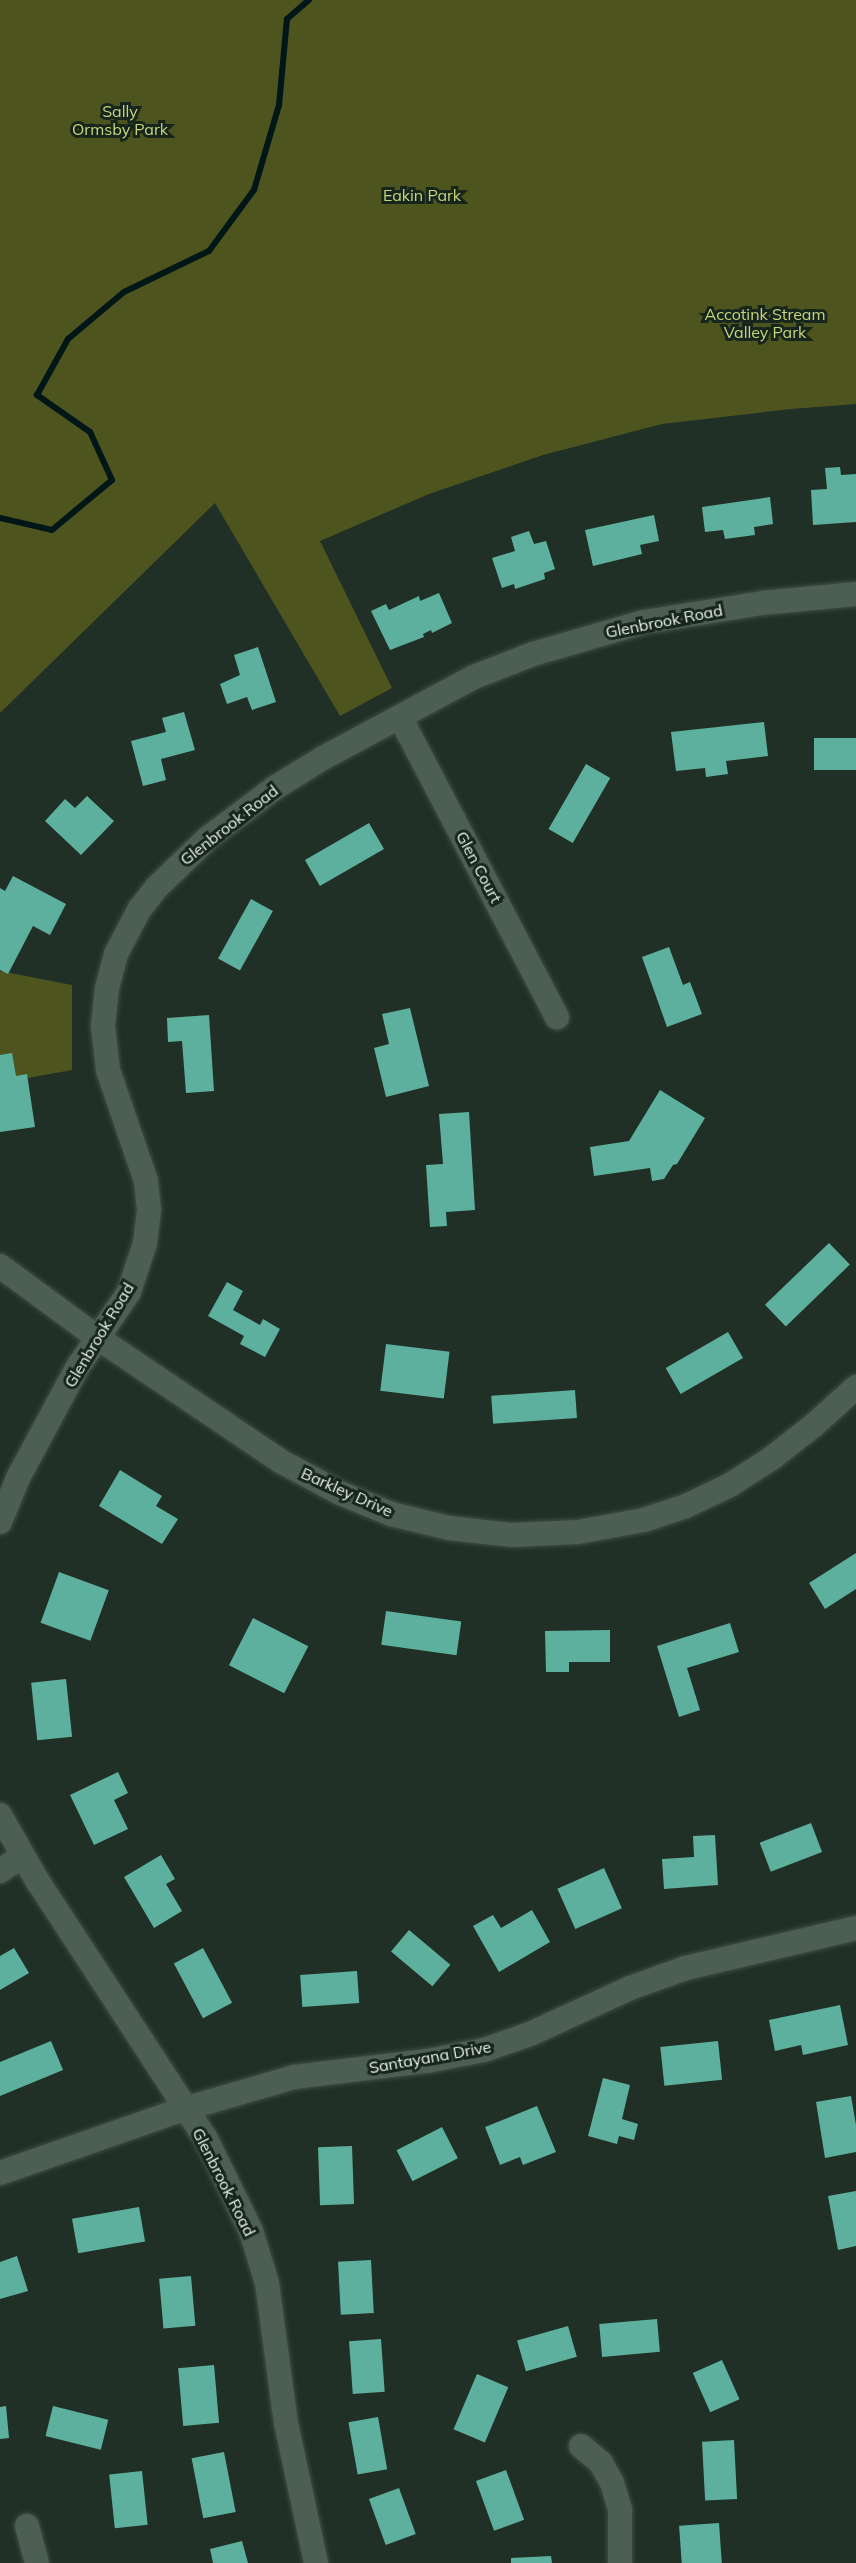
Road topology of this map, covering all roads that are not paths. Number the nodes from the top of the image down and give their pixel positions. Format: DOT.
graph roads {
  1 [pos="856,594"];
  2 [pos="400,717"];
  3 [pos="557,1017"];
  4 [pos="0,1266"];
  5 [pos="98,1338"];
  6 [pos="856,1387"];
  7 [pos="0,1522"];
  8 [pos="0,1815"];
  9 [pos="23,1856"];
  10 [pos="0,1871"];
  11 [pos="856,1928"];
  12 [pos="184,2109"];
  13 [pos="0,2172"];
  14 [pos="581,2445"];
  15 [pos="27,2526"];
  16 [pos="37,2563"];
  17 [pos="316,2563"];
  18 [pos="620,2563"];
  1 -- 2 [label="street, Glenbrook Road"];
  2 -- 3 [label="street, Glen Court"];
  2 -- 5 [label="street, Glenbrook Road"];
  4 -- 5 [label="street, Barkley Drive"];
  5 -- 6 [label="street, Barkley Drive"];
  5 -- 7 [label="street, Glenbrook Road"];
  8 -- 9 [label="street, Glenbrook Road"];
  9 -- 10 [label="street"];
  9 -- 12 [label="street, Glenbrook Road"];
  11 -- 12 [label="street, Santayana Drive"];
  12 -- 13 [label="street, Santayana Drive"];
  12 -- 17 [label="street, Glenbrook Road"];
  14 -- 18 [label="street"];
  15 -- 16 [label="street"];
}
